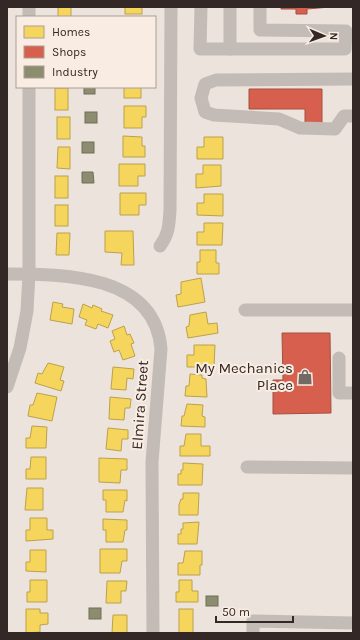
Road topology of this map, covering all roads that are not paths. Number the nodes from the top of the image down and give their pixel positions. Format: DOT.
graph roads {
  1 [pos="171,7"];
  2 [pos="201,7"];
  3 [pos="230,7"];
  4 [pos="260,7"];
  5 [pos="349,31"];
  6 [pos="230,49"];
  7 [pos="353,79"];
  8 [pos="29,88"];
  9 [pos="353,116"];
  10 [pos="160,246"];
  11 [pos="7,274"];
  12 [pos="29,274"];
  13 [pos="246,310"];
  14 [pos="353,310"];
  15 [pos="339,358"];
  16 [pos="7,387"];
  17 [pos="353,393"];
  18 [pos="246,467"];
  19 [pos="353,468"];
  20 [pos="353,623"];
  21 [pos="153,633"];
  22 [pos="252,633"];
  1 -- 10 [label="street"];
  2 -- 6 [label="street"];
  3 -- 6 [label="street"];
  4 -- 5 [label="street"];
  5 -- 6 [label="street"];
  7 -- 9 [label="street"];
  8 -- 12 [label="street"];
  11 -- 12 [label="street, Elmira Street"];
  12 -- 16 [label="street"];
  12 -- 21 [label="street, Elmira Street"];
  13 -- 14 [label="street"];
  15 -- 17 [label="street"];
  18 -- 19 [label="street"];
  20 -- 22 [label="street"];
}
